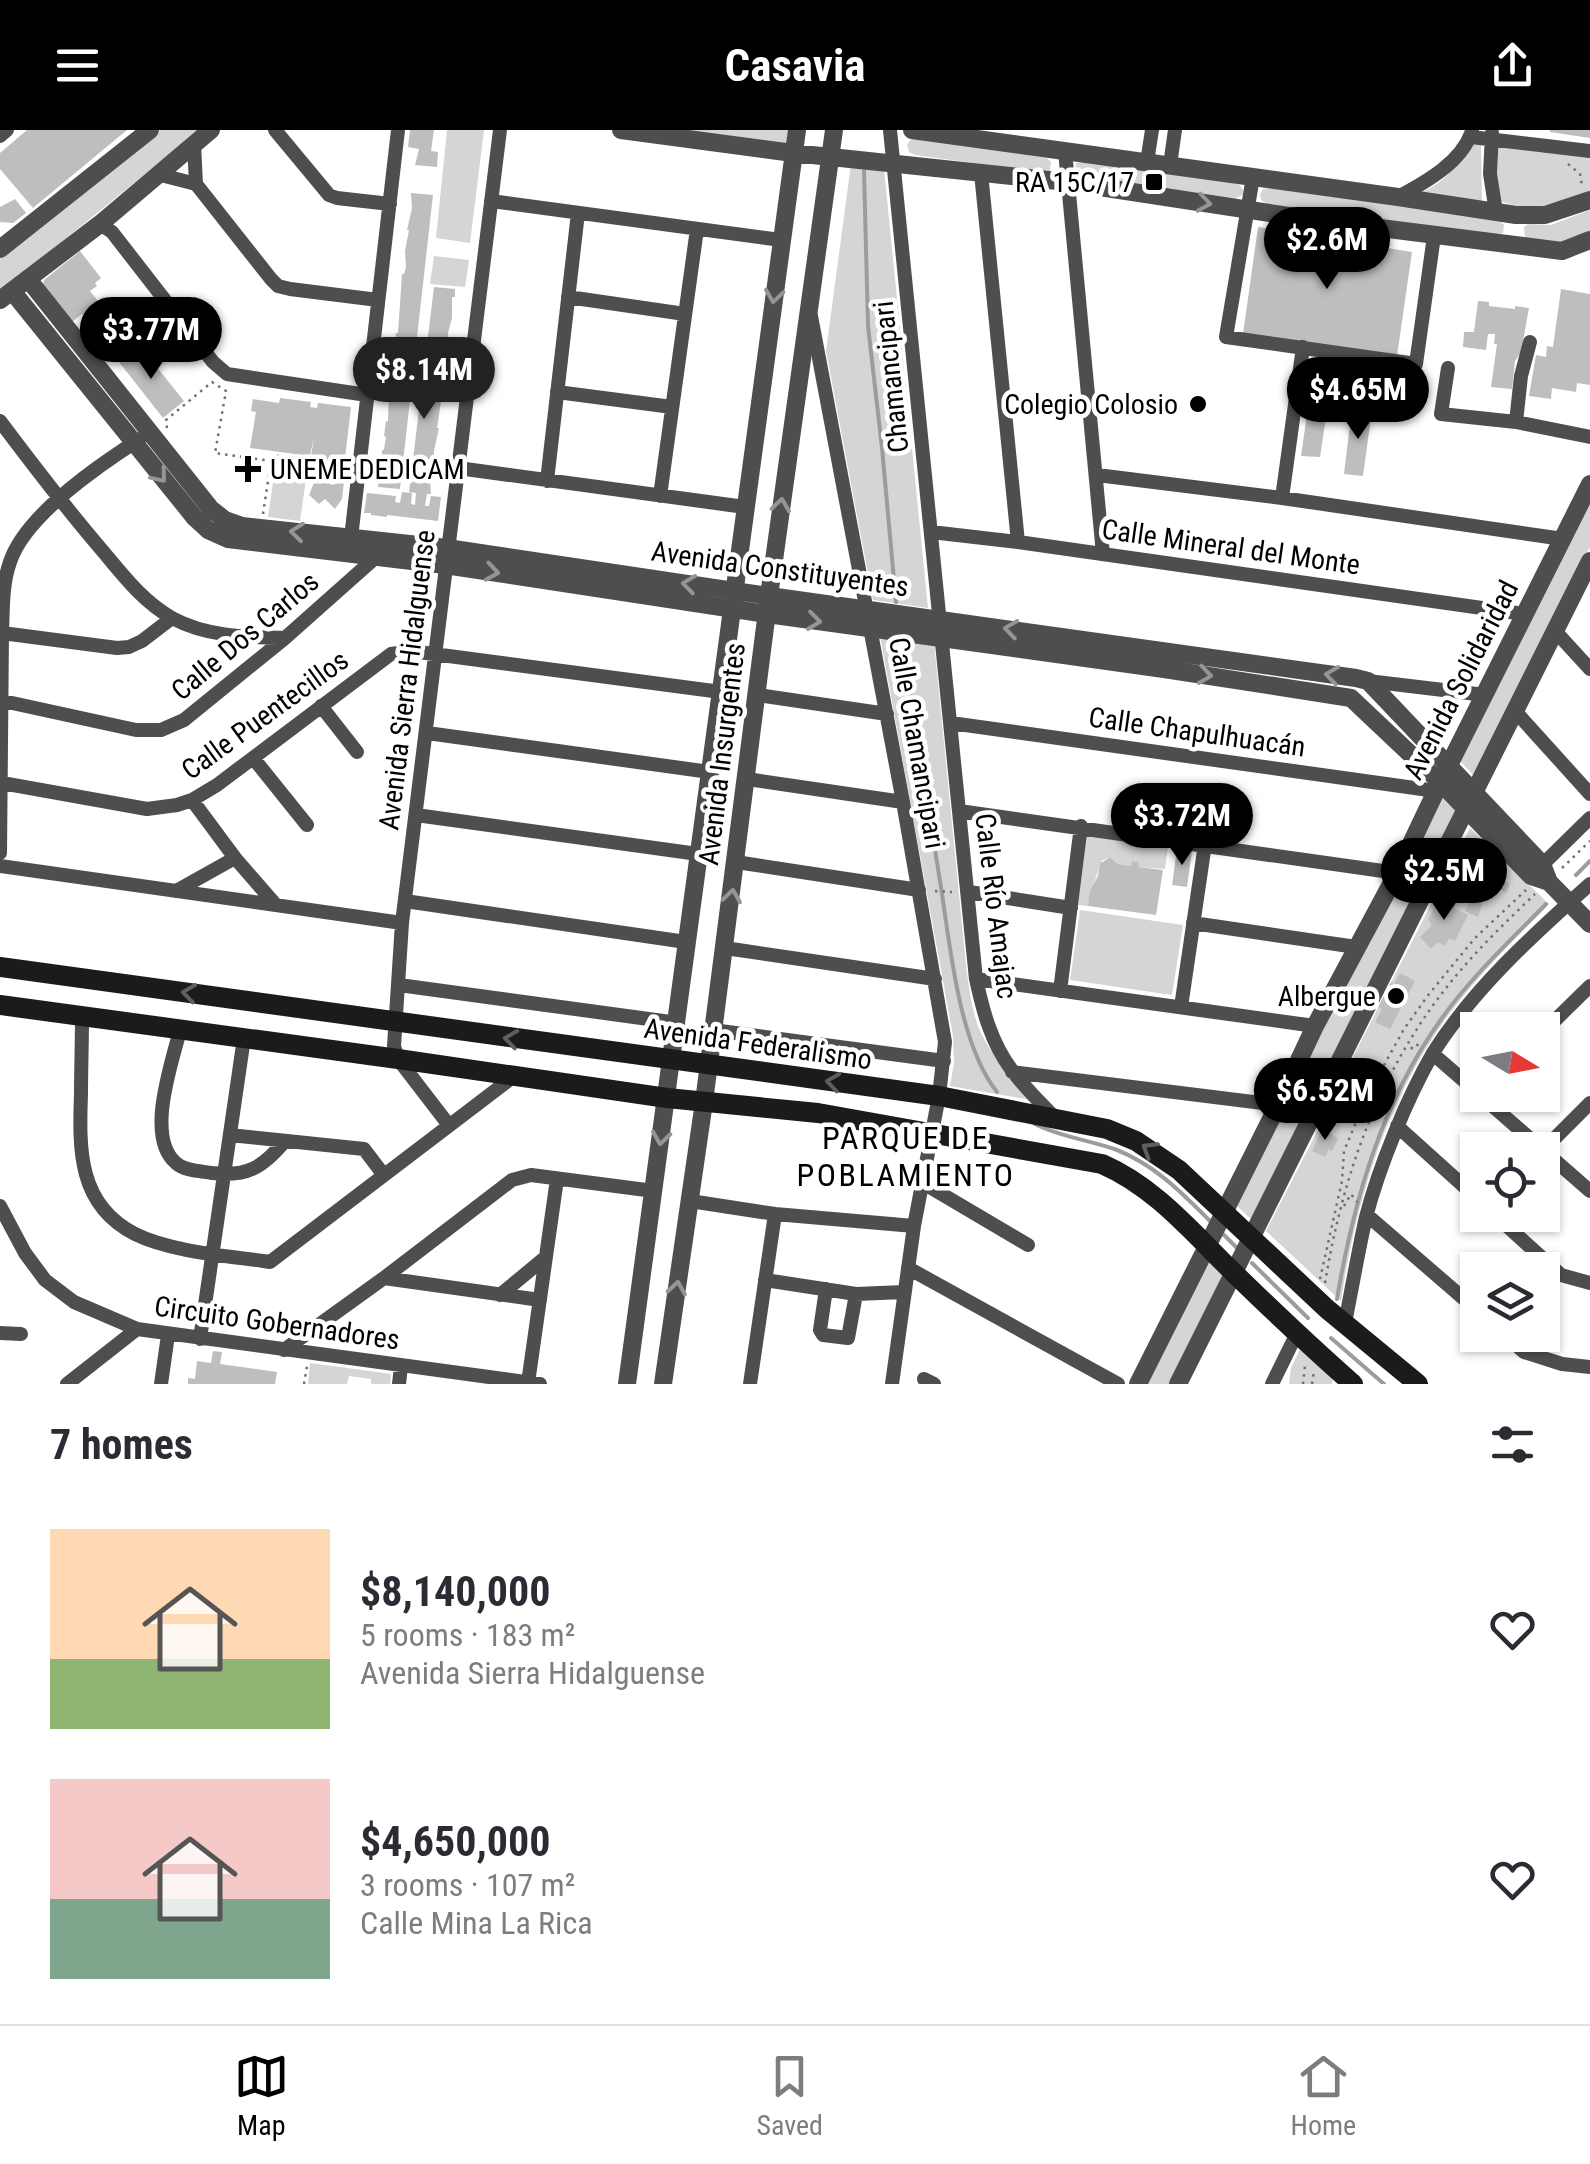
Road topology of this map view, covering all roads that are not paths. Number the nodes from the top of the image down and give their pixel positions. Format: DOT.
graph roads {
  1 [pos="7,130"];
  2 [pos="150,130"];
  3 [pos="212,130"];
  4 [pos="274,130"];
  5 [pos="398,130"];
  6 [pos="500,130"];
  7 [pos="621,130"];
  8 [pos="797,130"];
  9 [pos="834,130"];
  10 [pos="890,130"];
  11 [pos="912,130"];
  12 [pos="1152,130"];
  13 [pos="1175,130"];
  14 [pos="1472,133"];
  15 [pos="1491,134"];
  16 [pos="0,136"];
  17 [pos="194,144"];
  18 [pos="1065,151"];
  19 [pos="1590,151"];
  20 [pos="793,154"];
  21 [pos="830,158"];
  22 [pos="1147,162"];
  23 [pos="894,164"];
  24 [pos="1170,165"];
  25 [pos="981,172"];
  26 [pos="157,174"];
  27 [pos="1253,177"];
  28 [pos="1068,182"];
  29 [pos="196,184"];
  30 [pos="1398,197"];
  31 [pos="491,201"];
  32 [pos="1588,201"];
  33 [pos="390,204"];
  34 [pos="1247,210"];
  35 [pos="1496,212"];
  36 [pos="578,213"];
  37 [pos="1516,216"];
  38 [pos="100,224"];
  39 [pos="697,229"];
  40 [pos="8,235"];
  41 [pos="1434,236"];
  42 [pos="781,240"];
  43 [pos="1590,240"];
  44 [pos="1511,246"];
  45 [pos="0,249"];
  46 [pos="1562,252"];
  47 [pos="1590,259"];
  48 [pos="13,290"];
  49 [pos="568,297"];
  50 [pos="378,300"];
  51 [pos="808,304"];
  52 [pos="685,314"];
  53 [pos="1530,342"];
  54 [pos="1303,347"];
  55 [pos="1448,368"];
  56 [pos="558,392"];
  57 [pos="367,395"];
  58 [pos="672,407"];
  59 [pos="0,421"];
  60 [pos="1516,422"];
  61 [pos="1590,436"];
  62 [pos="141,438"];
  63 [pos="458,468"];
  64 [pos="1097,476"];
  65 [pos="547,481"];
  66 [pos="1590,484"];
  67 [pos="660,496"];
  68 [pos="1282,498"];
  69 [pos="58,499"];
  70 [pos="744,508"];
  71 [pos="931,532"];
  72 [pos="352,538"];
  73 [pos="1563,539"];
  74 [pos="1018,542"];
  75 [pos="377,550"];
  76 [pos="1103,554"];
  77 [pos="446,556"];
  78 [pos="4,559"];
  79 [pos="1590,561"];
  80 [pos="732,600"];
  81 [pos="768,605"];
  82 [pos="1524,614"];
  83 [pos="172,618"];
  84 [pos="869,619"];
  85 [pos="2,622"];
  86 [pos="941,629"];
  87 [pos="1556,632"];
  88 [pos="286,638"];
  89 [pos="435,652"];
  90 [pos="1166,660"];
  91 [pos="1590,670"];
  92 [pos="2,676"];
  93 [pos="1368,682"];
  94 [pos="720,692"];
  95 [pos="758,695"];
  96 [pos="1484,695"];
  97 [pos="3,702"];
  98 [pos="322,706"];
  99 [pos="1515,711"];
  100 [pos="887,714"];
  101 [pos="951,723"];
  102 [pos="426,733"];
  103 [pos="357,752"];
  104 [pos="254,759"];
  105 [pos="710,772"];
  106 [pos="747,779"];
  107 [pos="1441,780"];
  108 [pos="2,783"];
  109 [pos="1590,794"];
  110 [pos="192,800"];
  111 [pos="903,802"];
  112 [pos="1470,802"];
  113 [pos="959,811"];
  114 [pos="416,816"];
  115 [pos="1590,818"];
  116 [pos="307,826"];
  117 [pos="1081,826"];
  118 [pos="1205,844"];
  119 [pos="0,853"];
  120 [pos="698,854"];
  121 [pos="235,858"];
  122 [pos="736,862"];
  123 [pos="0,866"];
  124 [pos="1397,873"];
  125 [pos="1540,874"];
  126 [pos="1590,884"];
  127 [pos="923,890"];
  128 [pos="176,891"];
  129 [pos="965,892"];
  130 [pos="405,901"];
  131 [pos="1568,903"];
  132 [pos="276,906"];
  133 [pos="1070,908"];
  134 [pos="402,923"];
  135 [pos="1194,923"];
  136 [pos="1590,924"];
  137 [pos="686,942"];
  138 [pos="1356,947"];
  139 [pos="724,948"];
  140 [pos="0,967"];
  141 [pos="935,979"];
  142 [pos="976,979"];
  143 [pos="399,985"];
  144 [pos="1590,986"];
  145 [pos="1060,991"];
  146 [pos="0,1004"];
  147 [pos="1181,1008"];
  148 [pos="1560,1016"];
  149 [pos="82,1018"];
  150 [pos="395,1023"];
  151 [pos="678,1023"];
  152 [pos="1314,1026"];
  153 [pos="180,1030"];
  154 [pos="713,1030"];
  155 [pos="244,1038"];
  156 [pos="1433,1054"];
  157 [pos="398,1058"];
  158 [pos="672,1060"];
  159 [pos="944,1061"];
  160 [pos="708,1065"];
  161 [pos="1012,1072"];
  162 [pos="514,1077"];
  163 [pos="1460,1077"];
  164 [pos="939,1096"];
  165 [pos="667,1098"];
  166 [pos="704,1102"];
  167 [pos="1590,1103"];
  168 [pos="1278,1105"];
  169 [pos="1500,1112"];
  170 [pos="1054,1117"];
  171 [pos="448,1124"];
  172 [pos="1397,1126"];
  173 [pos="932,1132"];
  174 [pos="1522,1132"];
  175 [pos="1560,1133"];
  176 [pos="230,1134"];
  177 [pos="286,1141"];
  178 [pos="1560,1165"];
  179 [pos="224,1174"];
  180 [pos="383,1174"];
  181 [pos="557,1178"];
  182 [pos="923,1183"];
  183 [pos="1460,1183"];
  184 [pos="1590,1191"];
  185 [pos="654,1192"];
  186 [pos="690,1201"];
  187 [pos="0,1206"];
  188 [pos="1223,1212"];
  189 [pos="775,1214"];
  190 [pos="1366,1215"];
  191 [pos="914,1226"];
  192 [pos="4,1229"];
  193 [pos="1514,1232"];
  194 [pos="1250,1237"];
  195 [pos="1028,1244"];
  196 [pos="1206,1246"];
  197 [pos="212,1253"];
  198 [pos="546,1257"];
  199 [pos="908,1268"];
  200 [pos="1233,1272"];
  201 [pos="384,1278"];
  202 [pos="765,1280"];
  203 [pos="1590,1283"];
  204 [pos="826,1289"];
  205 [pos="904,1292"];
  206 [pos="856,1294"];
  207 [pos="500,1295"];
  208 [pos="1460,1296"];
  209 [pos="540,1300"];
  210 [pos="1345,1323"];
  211 [pos="137,1329"];
  212 [pos="1297,1333"];
  213 [pos="0,1334"];
  214 [pos="21,1334"];
  215 [pos="168,1334"];
  216 [pos="200,1339"];
  217 [pos="284,1350"];
  218 [pos="1524,1352"];
  219 [pos="401,1366"];
  220 [pos="1590,1366"];
  221 [pos="1344,1380"];
  222 [pos="534,1383"];
  223 [pos="67,1384"];
  224 [pos="160,1384"];
  225 [pos="399,1384"];
  226 [pos="627,1384"];
  227 [pos="662,1384"];
  228 [pos="750,1384"];
  229 [pos="892,1384"];
  230 [pos="1118,1384"];
  231 [pos="1138,1384"];
  232 [pos="1178,1384"];
  233 [pos="1272,1384"];
  234 [pos="1418,1384"];
  1 -- 16 [label="street"];
  2 -- 40 [label="street"];
  3 -- 17 [label="street"];
  4 -- 33 [label="street"];
  5 -- 33 [label="street"];
  6 -- 31 [label="street, Avenida Sierra Hidalguense"];
  7 -- 20 [label="street"];
  8 -- 20 [label="street, Avenida Insurgentes"];
  9 -- 21 [label="street, Avenida Insurgentes"];
  10 -- 23 [label="street, Chamancipari"];
  11 -- 18 [label="street"];
  12 -- 22 [label="street"];
  13 -- 24 [label="street"];
  14 -- 15 [label="street"];
  14 -- 30 [label="street"];
  15 -- 19 [label="street"];
  15 -- 35 [label="street"];
  17 -- 26 [label="street"];
  17 -- 29 [label="street"];
  18 -- 22 [label="street"];
  18 -- 28 [label="street"];
  20 -- 21 [label="street"];
  20 -- 42 [label="street, Avenida Insurgentes"];
  21 -- 23 [label="street"];
  21 -- 51 [label="street, Avenida Insurgentes"];
  22 -- 24 [label="street"];
  23 -- 25 [label="street"];
  23 -- 71 [label="street, Chamancipari"];
  24 -- 27 [label="street"];
  25 -- 28 [label="street"];
  25 -- 74 [label="street"];
  26 -- 29 [label="street"];
  26 -- 38 [label="street"];
  27 -- 30 [label="street"];
  27 -- 34 [label="street"];
  28 -- 34 [label="street, one-way"];
  28 -- 64 [label="street"];
  29 -- 50 [label="street"];
  30 -- 35 [label="street"];
  31 -- 36 [label="street"];
  31 -- 63 [label="street, Avenida Sierra Hidalguense"];
  32 -- 37 [label="street"];
  33 -- 50 [label="street"];
  34 -- 41 [label="street"];
  34 -- 54 [label="street"];
  35 -- 37 [label="street"];
  36 -- 39 [label="street"];
  36 -- 49 [label="street"];
  37 -- 44 [label="street"];
  38 -- 48 [label="street"];
  38 -- 57 [label="street"];
  39 -- 42 [label="street"];
  39 -- 52 [label="street"];
  40 -- 45 [label="street"];
  41 -- 44 [label="street"];
  41 -- 54 [label="street"];
  42 -- 70 [label="street, Avenida Insurgentes, one-way"];
  43 -- 46 [label="street"];
  44 -- 46 [label="street"];
  46 -- 47 [label="street"];
  48 -- 62 [label="street, Avenida Constituyentes"];
  49 -- 52 [label="street"];
  49 -- 56 [label="street"];
  50 -- 57 [label="street"];
  81 -- 51 [label="street, Avenida Insurgentes, one-way"];
  51 -- 84 [label="street, Calle Chamancipari"];
  52 -- 58 [label="street"];
  53 -- 60 [label="street"];
  54 -- 68 [label="street"];
  55 -- 60 [label="street"];
  56 -- 58 [label="street"];
  56 -- 65 [label="street"];
  57 -- 72 [label="street"];
  58 -- 67 [label="street"];
  59 -- 69 [label="street"];
  60 -- 61 [label="street"];
  62 -- 69 [label="street"];
  72 -- 62 [label="street, Avenida Constituyentes, one-way"];
  62 -- 75 [label="street, Avenida Constituyentes, one-way"];
  63 -- 65 [label="street"];
  63 -- 77 [label="street, Avenida Sierra Hidalguense"];
  64 -- 68 [label="street"];
  64 -- 76 [label="street"];
  65 -- 67 [label="street"];
  66 -- 73 [label="street, Avenida Solidaridad"];
  67 -- 70 [label="street"];
  68 -- 73 [label="street"];
  69 -- 78 [label="street"];
  69 -- 83 [label="street"];
  70 -- 80 [label="street, Avenida Insurgentes"];
  71 -- 74 [label="street, Calle Mineral del Monte"];
  71 -- 86 [label="street, Chamancipari"];
  72 -- 75 [label="street, Avenida Constituyentes"];
  73 -- 82 [label="street, Avenida Solidaridad"];
  74 -- 76 [label="street, Calle Mineral del Monte"];
  75 -- 77 [label="street, Avenida Constituyentes"];
  75 -- 88 [label="street, Calle Dos Carlos"];
  76 -- 82 [label="street, Calle Mineral del Monte"];
  77 -- 80 [label="street, Avenida Constituyentes"];
  77 -- 89 [label="street, Avenida Sierra Hidalguense"];
  78 -- 85 [label="street"];
  79 -- 87 [label="street"];
  80 -- 81 [label="street, Avenida Constituyentes"];
  80 -- 94 [label="street, Avenida Insurgentes"];
  81 -- 84 [label="street, Avenida Constituyentes"];
  81 -- 95 [label="street, Avenida Insurgentes"];
  82 -- 96 [label="street, Avenida Solidaridad"];
  83 -- 85 [label="street"];
  83 -- 88 [label="street"];
  84 -- 86 [label="street, Avenida Constituyentes"];
  84 -- 100 [label="street, Calle Chamancipari"];
  85 -- 92 [label="street"];
  86 -- 90 [label="street, Avenida Constituyentes"];
  86 -- 101 [label="street, Calle Río Amajac"];
  87 -- 91 [label="street"];
  87 -- 99 [label="street"];
  88 -- 97 [label="street, Calle Dos Carlos"];
  89 -- 94 [label="street"];
  89 -- 98 [label="street, Calle Puentecillos"];
  89 -- 102 [label="street, Avenida Sierra Hidalguense"];
  93 -- 90 [label="street, Avenida Constituyentes, one-way"];
  90 -- 107 [label="street, Avenida Constituyentes, one-way"];
  92 -- 97 [label="street"];
  93 -- 96 [label="street"];
  93 -- 107 [label="street, Avenida Constituyentes"];
  94 -- 105 [label="street, Avenida Insurgentes"];
  95 -- 100 [label="street"];
  95 -- 106 [label="street, Avenida Insurgentes"];
  96 -- 107 [label="street, Avenida Solidaridad"];
  97 -- 108 [label="street"];
  98 -- 103 [label="street"];
  98 -- 104 [label="street, Calle Puentecillos"];
  99 -- 109 [label="street"];
  99 -- 112 [label="street"];
  100 -- 111 [label="street, Calle Chamancipari"];
  101 -- 107 [label="street, Calle Chapulhuacán"];
  101 -- 113 [label="street, Calle Río Amajac"];
  102 -- 105 [label="street"];
  102 -- 114 [label="street, Avenida Sierra Hidalguense"];
  104 -- 110 [label="street, Calle Puentecillos"];
  104 -- 116 [label="street"];
  105 -- 120 [label="street, Avenida Insurgentes"];
  106 -- 111 [label="street"];
  106 -- 122 [label="street, Avenida Insurgentes"];
  107 -- 112 [label="street, Avenida Constituyentes"];
  107 -- 124 [label="street, Avenida Solidaridad"];
  108 -- 110 [label="street, Calle Puentecillos"];
  108 -- 119 [label="street"];
  110 -- 121 [label="street"];
  111 -- 127 [label="street, Calle Chamancipari"];
  112 -- 125 [label="street, Avenida Constituyentes"];
  112 -- 194 [label="street"];
  113 -- 117 [label="street"];
  113 -- 129 [label="street, Calle Río Amajac"];
  114 -- 120 [label="street"];
  114 -- 130 [label="street, Avenida Sierra Hidalguense"];
  115 -- 125 [label="street"];
  117 -- 118 [label="street"];
  117 -- 133 [label="street"];
  118 -- 124 [label="street"];
  118 -- 135 [label="street"];
  120 -- 137 [label="street, Avenida Insurgentes"];
  121 -- 128 [label="street"];
  121 -- 132 [label="street"];
  122 -- 127 [label="street"];
  139 -- 122 [label="street, Avenida Insurgentes, one-way"];
  123 -- 128 [label="street"];
  124 -- 138 [label="street, Avenida Solidaridad"];
  125 -- 131 [label="street, Avenida Constituyentes"];
  126 -- 131 [label="street"];
  127 -- 141 [label="street, Calle Chamancipari"];
  128 -- 132 [label="street"];
  129 -- 133 [label="street"];
  129 -- 142 [label="street, Calle Río Amajac"];
  130 -- 134 [label="street, Avenida Sierra Hidalguense"];
  130 -- 137 [label="street"];
  131 -- 136 [label="street, Avenida Constituyentes"];
  131 -- 156 [label="street"];
  132 -- 134 [label="street"];
  133 -- 145 [label="street"];
  134 -- 143 [label="street, Avenida Sierra Hidalguense"];
  135 -- 138 [label="street"];
  135 -- 147 [label="street"];
  137 -- 151 [label="street, Avenida Insurgentes"];
  138 -- 152 [label="street, Avenida Solidaridad"];
  139 -- 141 [label="street"];
  139 -- 154 [label="street, Avenida Insurgentes"];
  150 -- 140 [label="main road, Avenida Federalismo, one-way"];
  141 -- 159 [label="street, Calle Chamancipari"];
  142 -- 145 [label="street"];
  142 -- 161 [label="street, Calle Río Amajac"];
  143 -- 150 [label="street, Avenida Sierra Hidalguense"];
  143 -- 151 [label="street"];
  144 -- 148 [label="street"];
  145 -- 147 [label="street"];
  146 -- 149 [label="main road"];
  147 -- 152 [label="street"];
  149 -- 153 [label="main road"];
  149 -- 197 [label="street"];
  150 -- 157 [label="street, Avenida Sierra Hidalguense"];
  158 -- 150 [label="main road, Avenida Federalismo, one-way"];
  151 -- 158 [label="street, Avenida Insurgentes"];
  152 -- 168 [label="street, Avenida Solidaridad"];
  153 -- 155 [label="main road"];
  153 -- 179 [label="street"];
  154 -- 159 [label="street"];
  154 -- 160 [label="street, Avenida Insurgentes"];
  155 -- 157 [label="main road"];
  155 -- 176 [label="street"];
  156 -- 163 [label="street"];
  156 -- 172 [label="street"];
  157 -- 162 [label="main road"];
  157 -- 171 [label="street"];
  158 -- 160 [label="main road, Avenida Federalismo"];
  158 -- 165 [label="street, Avenida Insurgentes"];
  159 -- 164 [label="street, Calle Chamancipari"];
  164 -- 160 [label="main road, Avenida Federalismo, one-way"];
  160 -- 166 [label="street, Avenida Insurgentes"];
  161 -- 168 [label="street"];
  161 -- 170 [label="street, Calle Río Amajac"];
  162 -- 165 [label="main road"];
  162 -- 171 [label="street"];
  164 -- 170 [label="main road, Avenida Federalismo"];
  164 -- 173 [label="street, Calle Chamancipari"];
  165 -- 166 [label="main road"];
  165 -- 185 [label="street, Avenida Insurgentes, one-way"];
  166 -- 173 [label="main road"];
  166 -- 186 [label="street, Avenida Insurgentes"];
  167 -- 175 [label="street"];
  168 -- 188 [label="street, Avenida Solidaridad"];
  169 -- 174 [label="street"];
  188 -- 170 [label="main road, Avenida Federalismo, one-way"];
  171 -- 180 [label="street"];
  172 -- 183 [label="street"];
  172 -- 190 [label="street"];
  173 -- 182 [label="street, Calle Chamancipari"];
  173 -- 196 [label="main road"];
  176 -- 177 [label="street"];
  176 -- 179 [label="street"];
  177 -- 179 [label="street"];
  177 -- 180 [label="street"];
  178 -- 184 [label="street"];
  179 -- 197 [label="street"];
  180 -- 197 [label="street"];
  181 -- 185 [label="street"];
  181 -- 198 [label="street"];
  181 -- 201 [label="street"];
  182 -- 191 [label="street, Calle Chamancipari"];
  182 -- 195 [label="street"];
  185 -- 226 [label="street, Avenida Insurgentes"];
  186 -- 189 [label="street"];
  227 -- 186 [label="street, Avenida Insurgentes, one-way"];
  187 -- 192 [label="street, Circuito Gobernadores"];
  188 -- 194 [label="main road, Avenida Federalismo"];
  188 -- 196 [label="street, Avenida Solidaridad"];
  189 -- 191 [label="street"];
  189 -- 202 [label="street"];
  190 -- 208 [label="street"];
  190 -- 210 [label="street"];
  191 -- 199 [label="street, Calle Chamancipari"];
  192 -- 211 [label="street, Circuito Gobernadores"];
  193 -- 203 [label="street"];
  194 -- 200 [label="street"];
  194 -- 210 [label="main road, Avenida Federalismo"];
  196 -- 200 [label="main road"];
  196 -- 231 [label="street, Avenida Solidaridad"];
  197 -- 216 [label="street"];
  198 -- 207 [label="street"];
  198 -- 209 [label="street"];
  199 -- 205 [label="street, Calle Chamancipari"];
  199 -- 230 [label="street"];
  200 -- 212 [label="main road"];
  200 -- 232 [label="street"];
  201 -- 207 [label="street"];
  201 -- 217 [label="street"];
  202 -- 204 [label="street"];
  202 -- 228 [label="street"];
  204 -- 206 [label="street"];
  204 -- 206 [label="street"];
  205 -- 206 [label="street"];
  205 -- 229 [label="street, Calle Chamancipari"];
  207 -- 209 [label="street"];
  209 -- 222 [label="street"];
  210 -- 234 [label="main road, Avenida Federalismo"];
  211 -- 215 [label="street, Circuito Gobernadores"];
  211 -- 223 [label="street"];
  212 -- 221 [label="main road"];
  212 -- 233 [label="street"];
  213 -- 214 [label="street"];
  215 -- 216 [label="street, Circuito Gobernadores"];
  215 -- 224 [label="street"];
  216 -- 217 [label="street, Circuito Gobernadores"];
  217 -- 219 [label="street, Circuito Gobernadores"];
  218 -- 220 [label="street"];
  219 -- 222 [label="street, Circuito Gobernadores"];
  219 -- 225 [label="street"];
}
